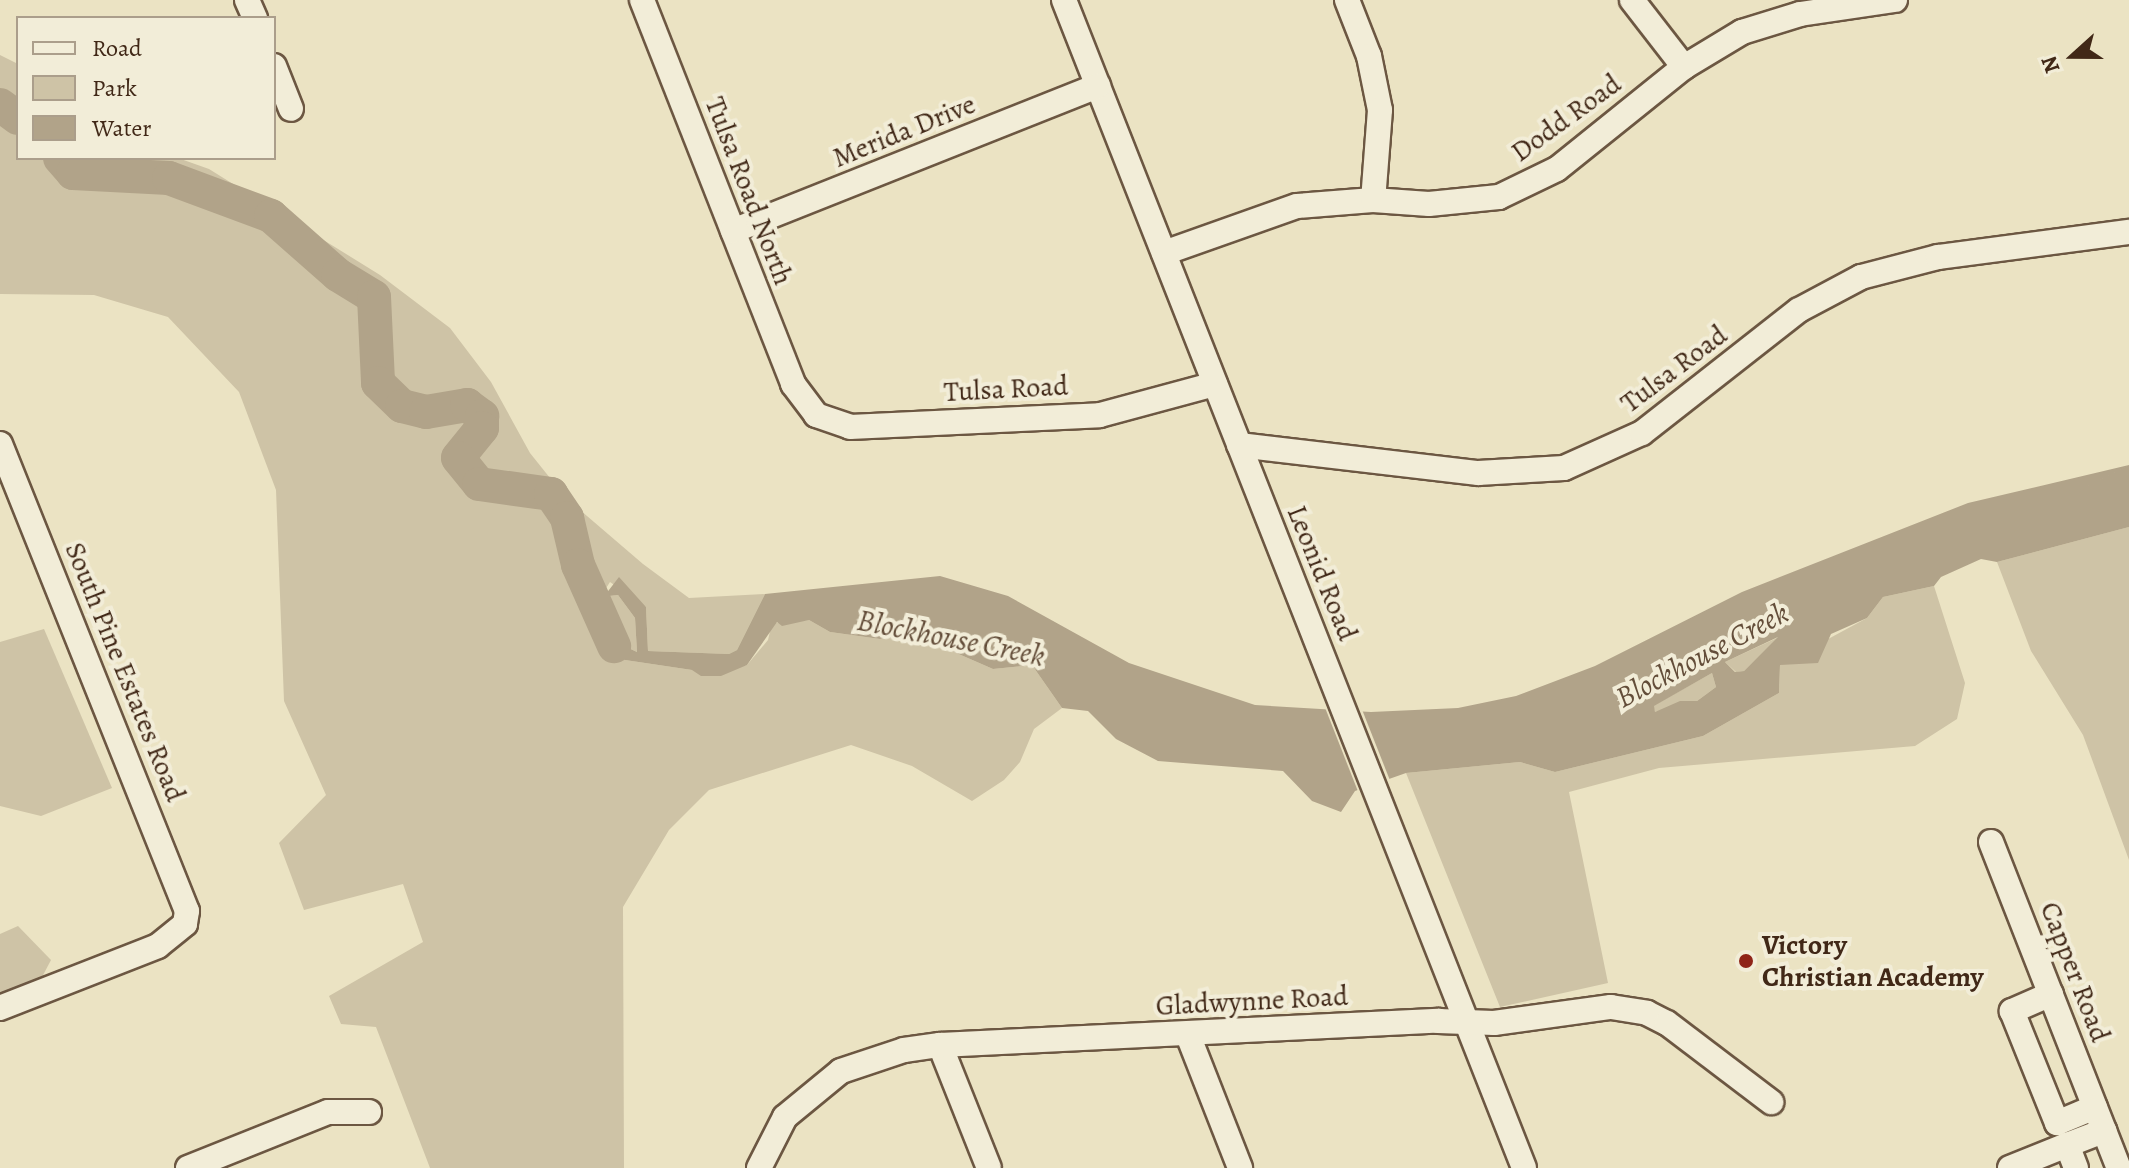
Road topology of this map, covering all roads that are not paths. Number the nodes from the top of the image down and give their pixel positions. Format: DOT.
graph roads {
  1 [pos="1064,0"];
  2 [pos="1347,0"];
  3 [pos="1632,0"];
  4 [pos="1882,1"];
  5 [pos="651,3"];
  6 [pos="1684,67"];
  7 [pos="276,71"];
  8 [pos="1098,86"];
  9 [pos="291,109"];
  10 [pos="1373,200"];
  11 [pos="733,231"];
  12 [pos="2129,232"];
  13 [pos="1164,253"];
  14 [pos="1215,384"];
  15 [pos="803,403"];
  16 [pos="0,444"];
  17 [pos="1239,445"];
  18 [pos="1991,842"];
  19 [pos="2051,994"];
  20 [pos="0,1008"];
  21 [pos="1466,1022"];
  22 [pos="1188,1035"];
  23 [pos="940,1045"];
  24 [pos="1771,1102"];
  25 [pos="2095,1107"];
  26 [pos="369,1112"];
  27 [pos="2104,1131"];
  28 [pos="2067,1146"];
  29 [pos="214,1163"];
  30 [pos="188,1168"];
  31 [pos="759,1168"];
  32 [pos="989,1168"];
  33 [pos="1240,1168"];
  34 [pos="1524,1168"];
  35 [pos="2010,1168"];
  36 [pos="2119,1168"];
  1 -- 8 [label="street, Leonid Road"];
  2 -- 10 [label="street"];
  3 -- 6 [label="street"];
  4 -- 6 [label="street, Dodd Road"];
  5 -- 11 [label="street, Tulsa Road North"];
  6 -- 10 [label="street, Dodd Road"];
  7 -- 9 [label="street"];
  8 -- 11 [label="street, Merida Drive"];
  8 -- 13 [label="street, Leonid Road"];
  10 -- 13 [label="street, Dodd Road"];
  11 -- 15 [label="street, Tulsa Road North"];
  12 -- 17 [label="street, Tulsa Road"];
  13 -- 14 [label="street, Leonid Road"];
  14 -- 15 [label="street, Tulsa Road"];
  14 -- 17 [label="street, Leonid Road"];
  16 -- 20 [label="street, South Pine Estates Road"];
  17 -- 21 [label="street, Leonid Road"];
  18 -- 19 [label="street, Capper Road"];
  19 -- 25 [label="street, Capper Road"];
  19 -- 28 [label="street"];
  21 -- 22 [label="street, Gladwynne Road"];
  21 -- 24 [label="street, Gladwynne Road"];
  21 -- 34 [label="street, Leonid Road"];
  22 -- 23 [label="street, Gladwynne Road"];
  22 -- 33 [label="street"];
  23 -- 31 [label="street, Gladwynne Road"];
  23 -- 32 [label="street"];
  25 -- 27 [label="street, Capper Road"];
  25 -- 28 [label="street"];
  26 -- 29 [label="street"];
  27 -- 28 [label="street"];
  27 -- 36 [label="street, Capper Road"];
  28 -- 35 [label="street"];
  29 -- 30 [label="street"];
}
